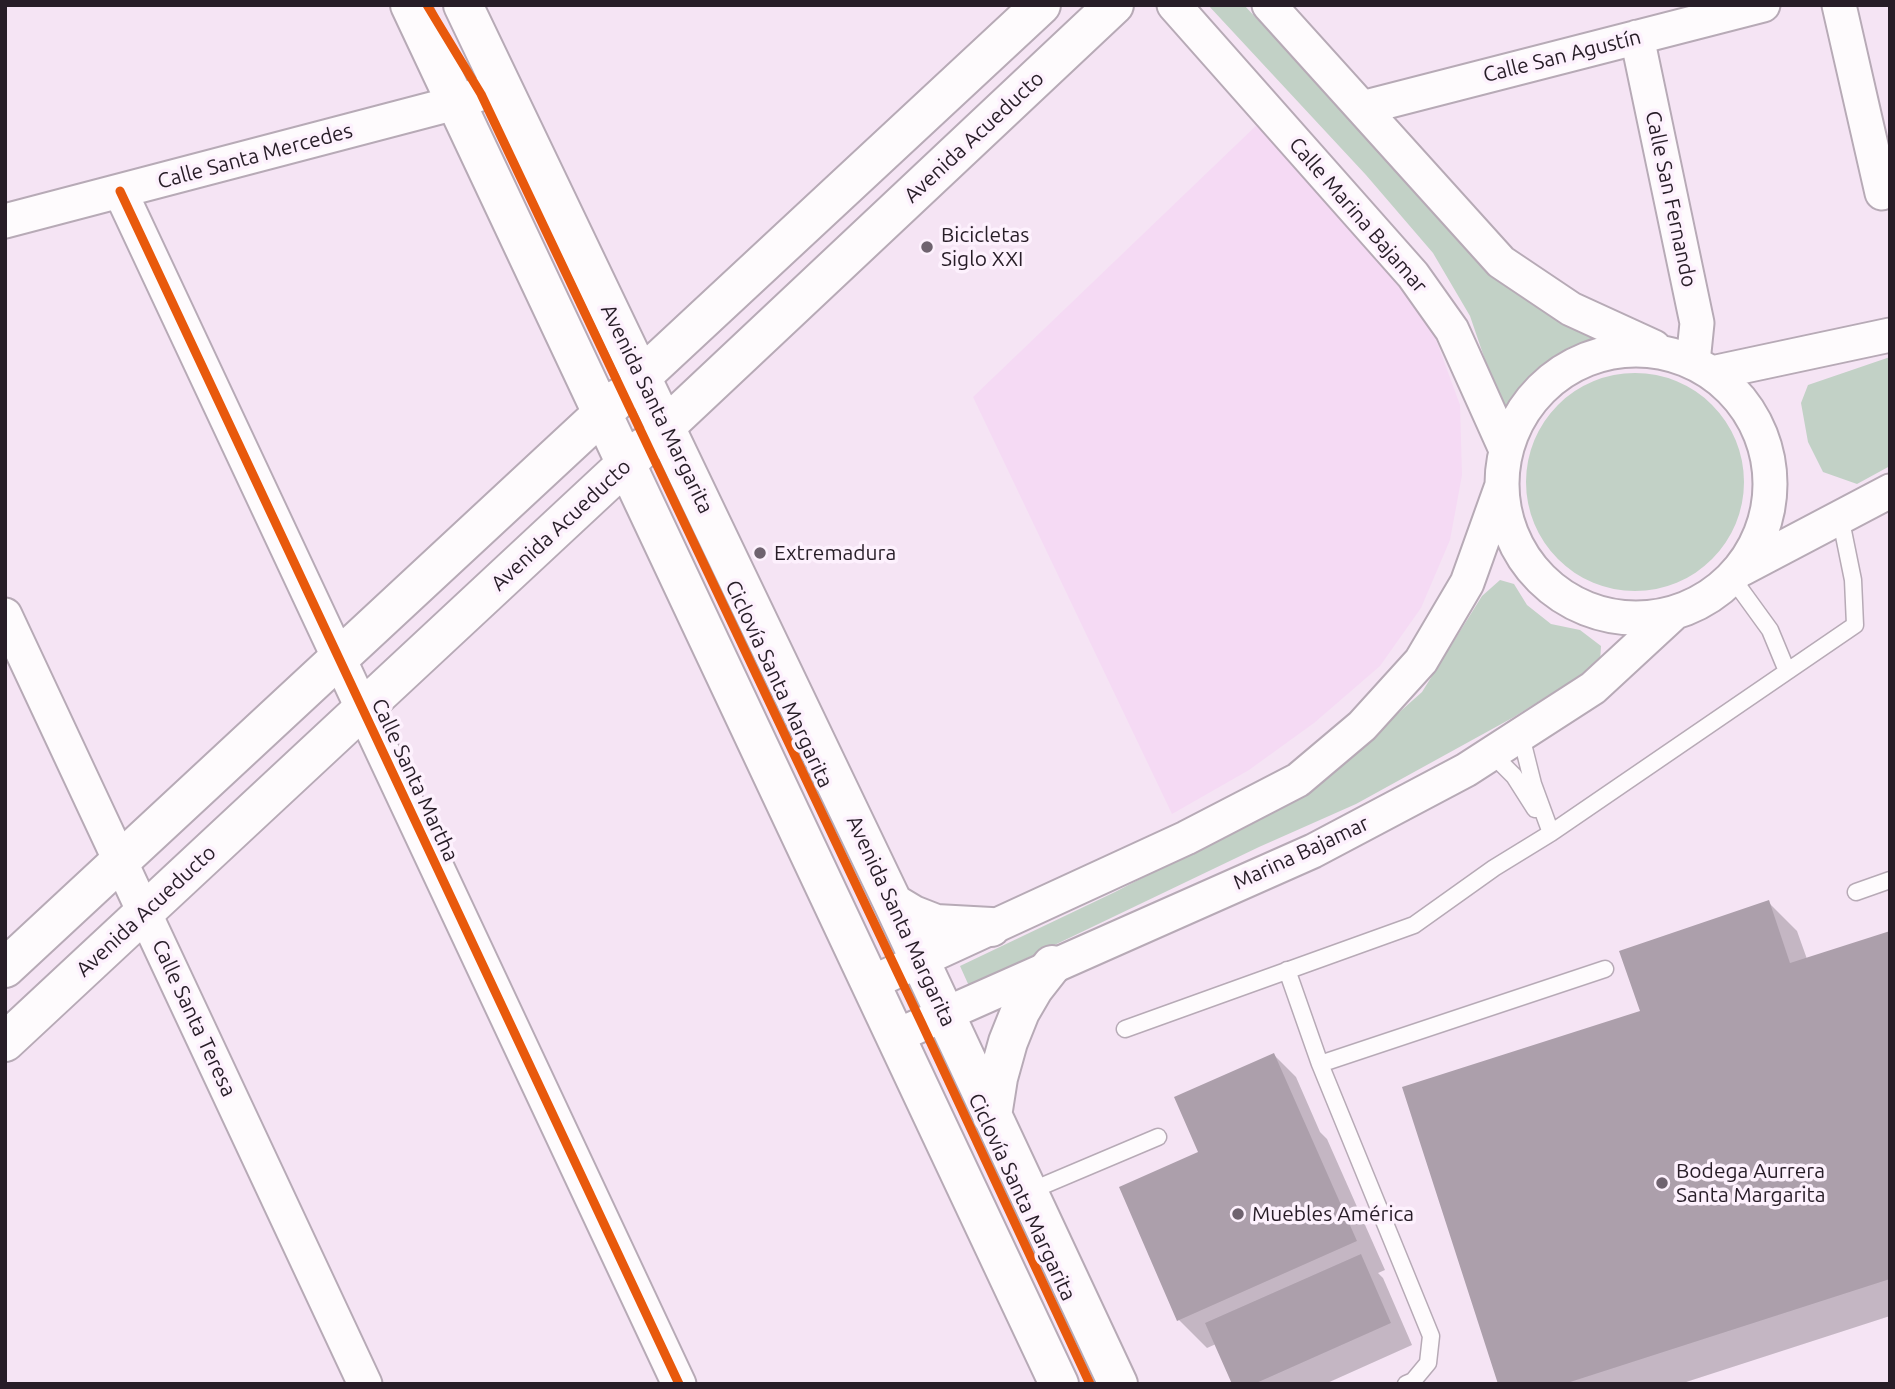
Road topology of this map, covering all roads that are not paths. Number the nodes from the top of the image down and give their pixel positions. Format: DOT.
graph roads {
  1 [pos="410,5"];
  2 [pos="463,5"];
  3 [pos="1041,5"];
  4 [pos="1114,5"];
  5 [pos="1174,5"];
  6 [pos="1269,5"];
  7 [pos="1763,5"];
  8 [pos="1839,5"];
  9 [pos="1637,37"];
  10 [pos="503,86"];
  11 [pos="455,103"];
  12 [pos="1362,108"];
  13 [pos="120,191"];
  14 [pos="1882,192"];
  15 [pos="5,221"];
  16 [pos="1890,335"];
  17 [pos="1691,363"];
  18 [pos="641,377"];
  19 [pos="602,413"];
  20 [pos="665,427"];
  21 [pos="1506,450"];
  22 [pos="627,463"];
  23 [pos="1502,486"];
  24 [pos="1890,491"];
  25 [pos="1840,516"];
  26 [pos="1737,574"];
  27 [pos="5,615"];
  28 [pos="1672,615"];
  29 [pos="339,658"];
  30 [pos="1787,671"];
  31 [pos="363,709"];
  32 [pos="1521,736"];
  33 [pos="1491,754"];
  34 [pos="1551,833"];
  35 [pos="121,861"];
  36 [pos="1890,880"];
  37 [pos="1856,892"];
  38 [pos="893,903"];
  39 [pos="144,912"];
  40 [pos="991,927"];
  41 [pos="919,960"];
  42 [pos="1052,965"];
  43 [pos="5,968"];
  44 [pos="1605,969"];
  45 [pos="1287,970"];
  46 [pos="871,983"];
  47 [pos="944,1013"];
  48 [pos="1125,1029"];
  49 [pos="896,1036"];
  50 [pos="5,1042"];
  51 [pos="1320,1064"];
  52 [pos="992,1116"];
  53 [pos="1158,1137"];
  54 [pos="1028,1192"];
  55 [pos="365,1384"];
  56 [pos="679,1384"];
  57 [pos="1059,1384"];
  58 [pos="1118,1384"];
  59 [pos="1406,1384"];
  1 -- 11 [label="main road"];
  2 -- 10 [label="main road, Avenida Santa Margarita"];
  3 -- 18 [label="main road"];
  4 -- 20 [label="main road, Avenida Acueducto"];
  5 -- 21 [label="street, Calle Marina Bajamar"];
  6 -- 12 [label="street"];
  7 -- 9 [label="street, Calle San Agustín"];
  8 -- 14 [label="street"];
  9 -- 12 [label="street, Calle San Agustín"];
  9 -- 17 [label="street, Calle San Fernando"];
  10 -- 11 [label="street, Calle Santa Mercedes"];
  10 -- 18 [label="main road, Avenida Santa Margarita"];
  11 -- 13 [label="street, Calle Santa Mercedes"];
  11 -- 19 [label="main road"];
  12 -- 17 [label="street"];
  13 -- 15 [label="street, Calle Santa Mercedes"];
  13 -- 29 [label="street, Calle Santa Martha"];
  16 -- 17 [label="street"];
  17 -- 21 [label="street"];
  17 -- 26 [label="street"];
  18 -- 19 [label="main road"];
  18 -- 20 [label="main road, Avenida Santa Margarita"];
  19 -- 22 [label="main road"];
  19 -- 29 [label="main road"];
  20 -- 22 [label="main road, Avenida Acueducto"];
  20 -- 38 [label="main road, Avenida Santa Margarita"];
  21 -- 23 [label="street"];
  22 -- 31 [label="main road, Avenida Acueducto"];
  22 -- 46 [label="main road"];
  23 -- 28 [label="street"];
  23 -- 40 [label="street"];
  24 -- 25 [label="street"];
  25 -- 26 [label="street"];
  25 -- 30 [label="lane"];
  26 -- 28 [label="street"];
  26 -- 30 [label="lane"];
  27 -- 35 [label="street, Calle Santa Teresa"];
  28 -- 32 [label="street, Marina Bajamar"];
  29 -- 31 [label="street, Calle Santa Martha"];
  29 -- 35 [label="main road"];
  30 -- 34 [label="lane"];
  31 -- 39 [label="main road, Avenida Acueducto"];
  31 -- 56 [label="street, Calle Santa Martha"];
  32 -- 33 [label="street, Marina Bajamar"];
  32 -- 34 [label="lane"];
  33 -- 34 [label="lane"];
  33 -- 42 [label="street, Marina Bajamar"];
  34 -- 45 [label="lane"];
  35 -- 39 [label="street, Calle Santa Teresa"];
  35 -- 43 [label="main road"];
  36 -- 37 [label="lane"];
  38 -- 40 [label="main road"];
  38 -- 41 [label="main road, Avenida Santa Margarita"];
  39 -- 50 [label="main road, Avenida Acueducto"];
  39 -- 55 [label="street, Calle Santa Teresa"];
  40 -- 41 [label="street"];
  41 -- 46 [label="street"];
  41 -- 47 [label="main road, Avenida Santa Margarita"];
  42 -- 47 [label="street, Marina Bajamar"];
  42 -- 52 [label="main road"];
  44 -- 51 [label="lane"];
  45 -- 48 [label="lane"];
  45 -- 51 [label="lane"];
  46 -- 49 [label="main road"];
  47 -- 49 [label="street, Marina Bajamar"];
  47 -- 52 [label="main road, Avenida Santa Margarita"];
  49 -- 57 [label="main road"];
  51 -- 59 [label="lane"];
  52 -- 54 [label="main road, Avenida Santa Margarita"];
  53 -- 54 [label="lane"];
  54 -- 58 [label="main road, Avenida Santa Margarita"];
}
